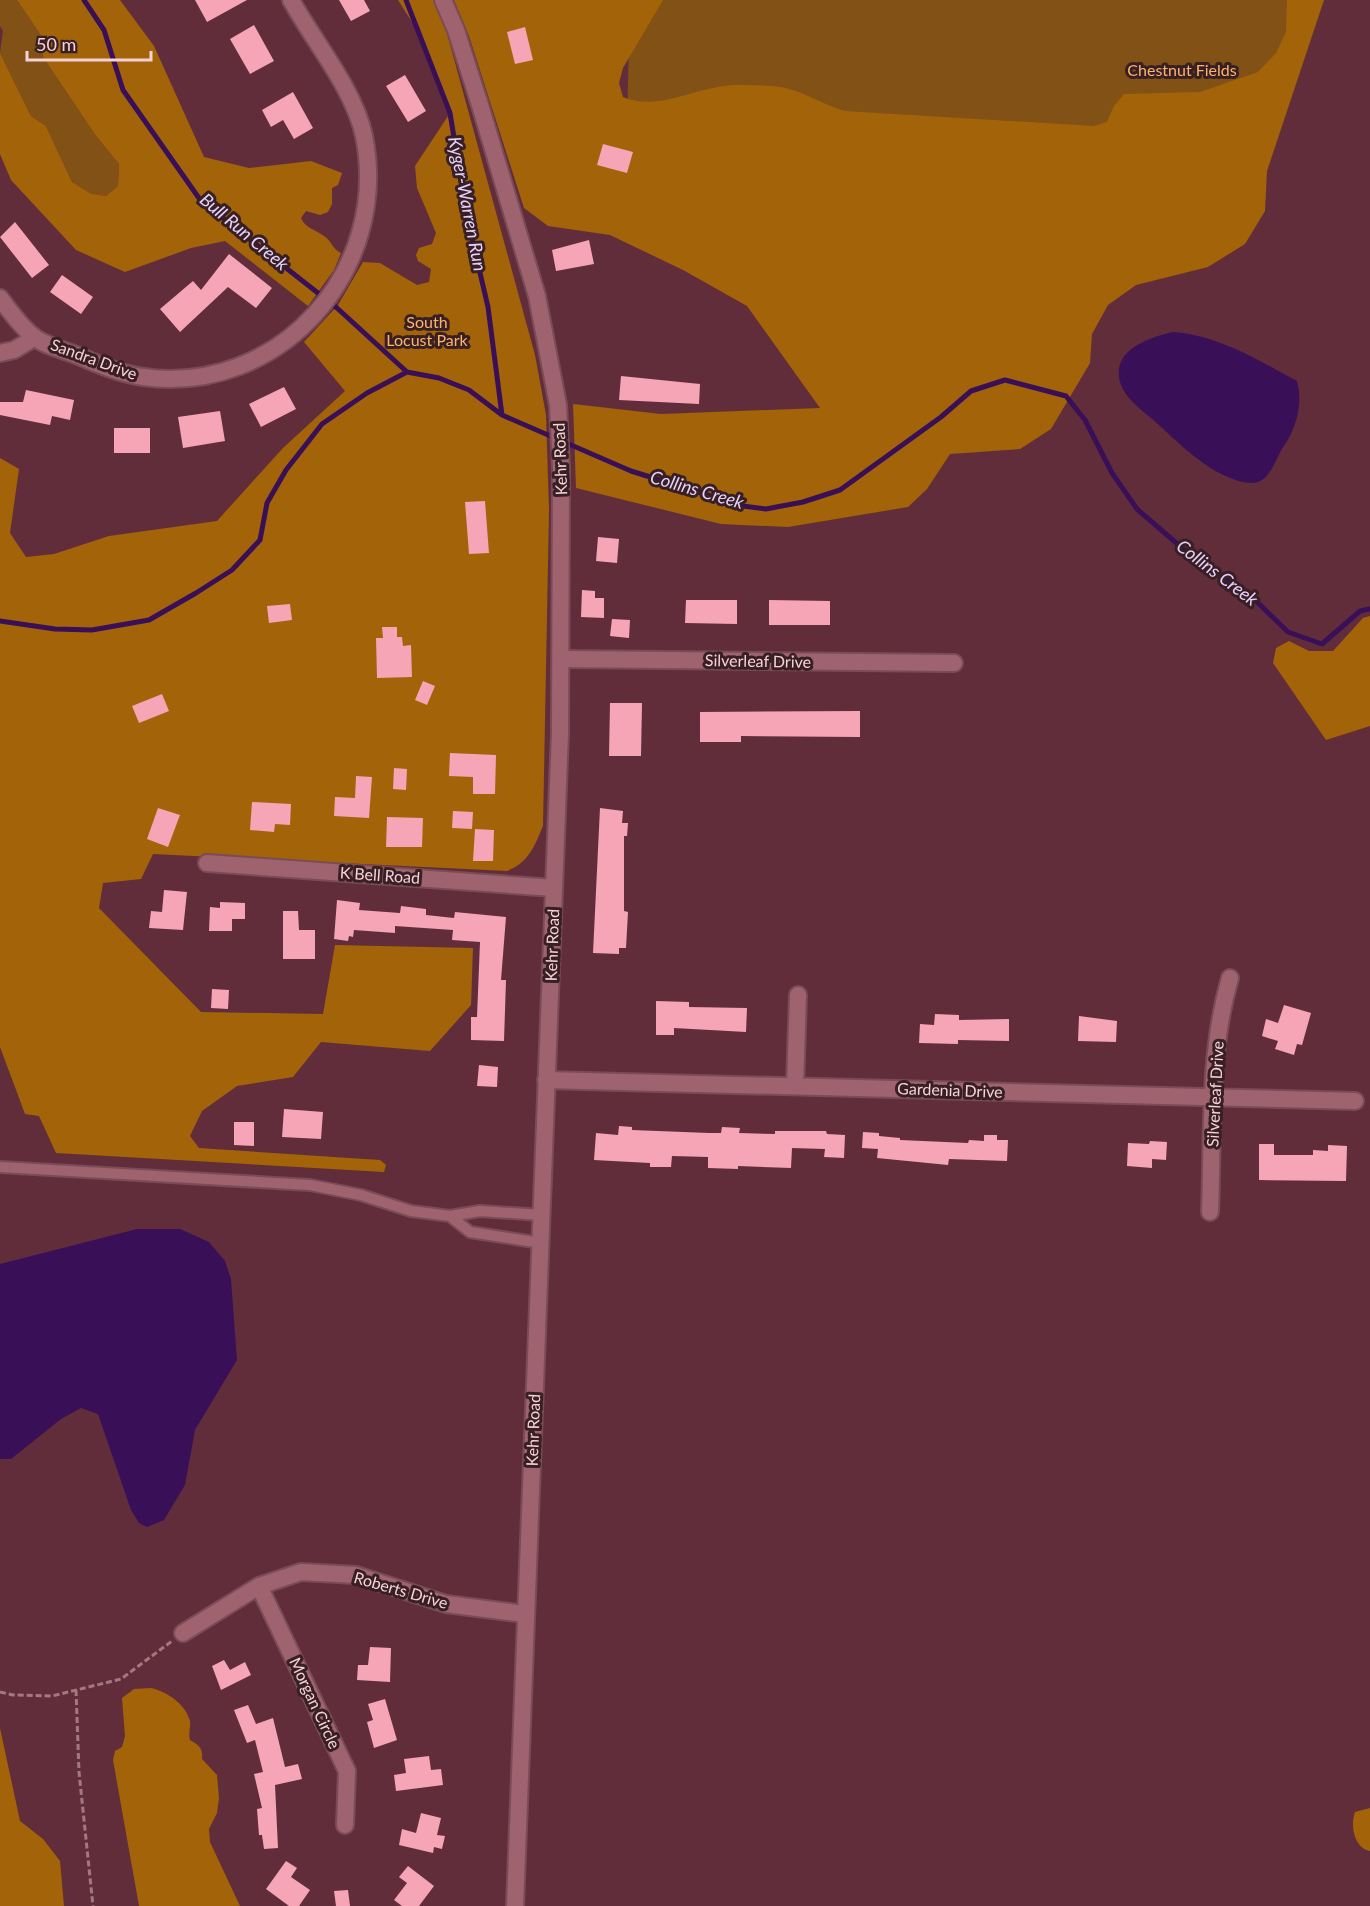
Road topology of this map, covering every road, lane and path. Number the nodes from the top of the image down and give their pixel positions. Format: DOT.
graph roads {
  1 [pos="291,0"];
  2 [pos="443,0"];
  3 [pos="0,298"];
  4 [pos="34,338"];
  5 [pos="0,353"];
  6 [pos="561,658"];
  7 [pos="954,663"];
  8 [pos="207,863"];
  9 [pos="554,888"];
  10 [pos="1230,978"];
  11 [pos="798,995"];
  12 [pos="546,1080"];
  13 [pos="795,1086"];
  14 [pos="1214,1097"];
  15 [pos="1354,1101"];
  16 [pos="0,1167"];
  17 [pos="1210,1212"];
  18 [pos="542,1215"];
  19 [pos="450,1216"];
  20 [pos="541,1243"];
  21 [pos="259,1586"];
  22 [pos="525,1614"];
  23 [pos="183,1633"];
  24 [pos="76,1690"];
  25 [pos="0,1692"];
  26 [pos="345,1826"];
  27 [pos="93,1906"];
  28 [pos="515,1906"];
  1 -- 4 [label="street, Sandra Drive"];
  2 -- 6 [label="street, Kehr Road"];
  3 -- 4 [label="street"];
  4 -- 5 [label="street, Sandra Drive"];
  6 -- 7 [label="street, Silverleaf Drive"];
  6 -- 9 [label="street, Kehr Road"];
  8 -- 9 [label="street, K Bell Road"];
  9 -- 12 [label="street, Kehr Road"];
  10 -- 14 [label="street, Silverleaf Drive"];
  11 -- 13 [label="street"];
  12 -- 13 [label="street, Gardenia Drive"];
  12 -- 18 [label="street, Kehr Road"];
  13 -- 14 [label="street, Gardenia Drive"];
  14 -- 15 [label="street, Gardenia Drive"];
  14 -- 17 [label="street, Silverleaf Drive"];
  16 -- 19 [label="lane"];
  18 -- 19 [label="lane"];
  18 -- 20 [label="street, Kehr Road"];
  19 -- 20 [label="lane"];
  20 -- 22 [label="street, Kehr Road"];
  21 -- 22 [label="street, Roberts Drive"];
  21 -- 23 [label="street, Roberts Drive"];
  21 -- 26 [label="street, Morgan Circle"];
  22 -- 28 [label="street, Kehr Road"];
  23 -- 24 [label="path"];
  24 -- 25 [label="path"];
  24 -- 27 [label="path"];
}
